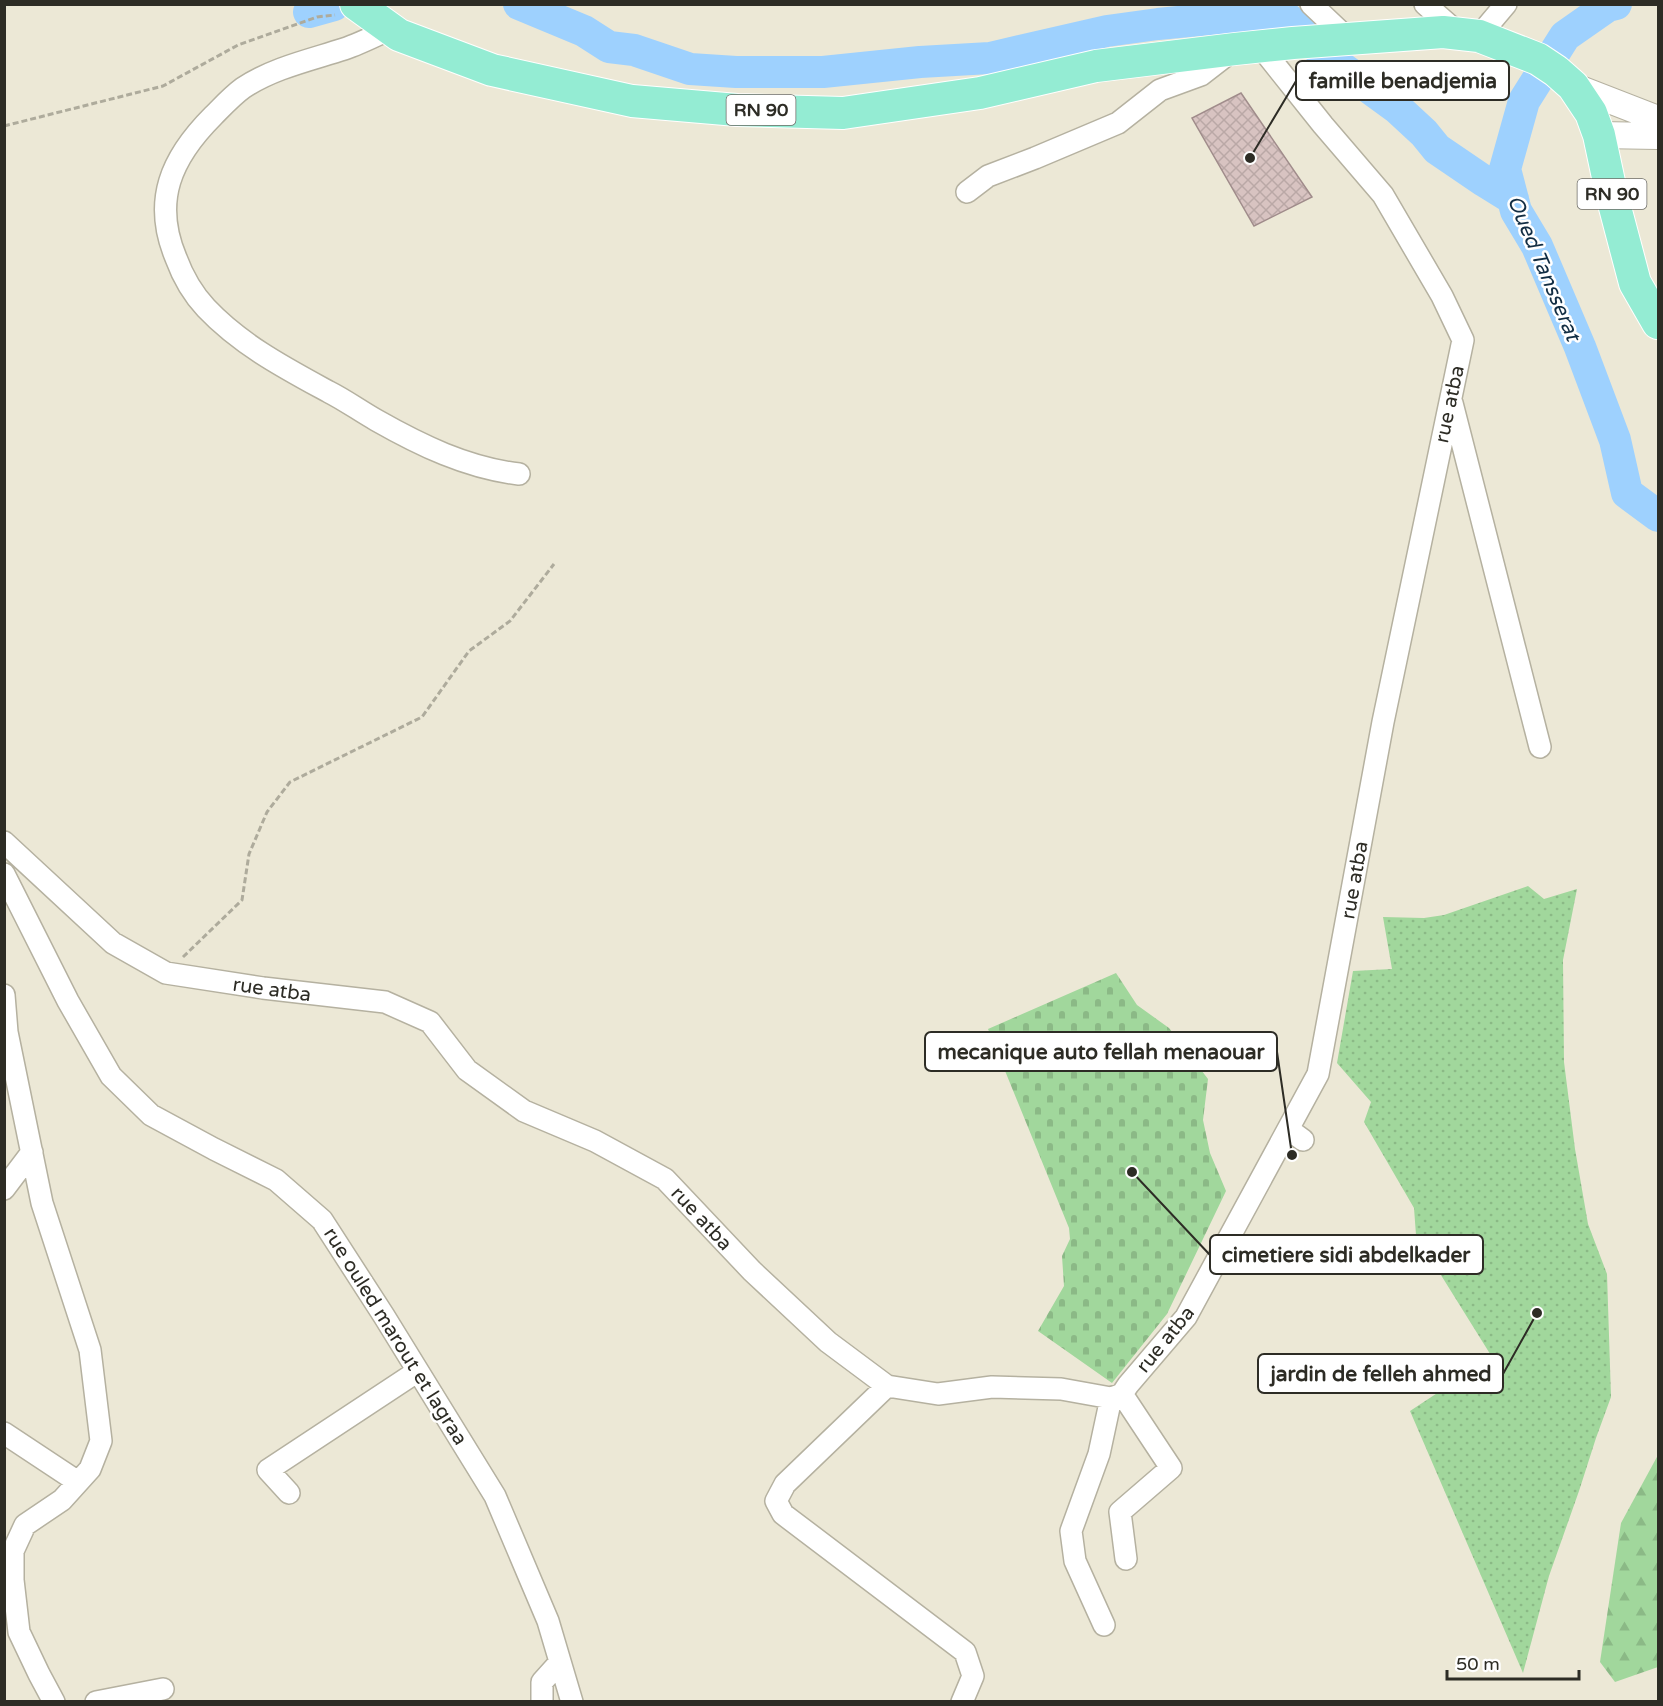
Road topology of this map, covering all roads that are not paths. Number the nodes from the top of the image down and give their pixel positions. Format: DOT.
graph roads {
  1 [pos="1311,4"];
  2 [pos="1425,4"];
  3 [pos="1506,4"];
  4 [pos="371,15"];
  5 [pos="1468,34"];
  6 [pos="1321,41"];
  7 [pos="1247,48"];
  8 [pos="1556,72"];
  9 [pos="1659,119"];
  10 [pos="1599,135"];
  11 [pos="1659,136"];
  12 [pos="968,192"];
  13 [pos="1659,323"];
  14 [pos="1451,396"];
  15 [pos="519,474"];
  16 [pos="1540,747"];
  17 [pos="4,842"];
  18 [pos="4,874"];
  19 [pos="4,995"];
  20 [pos="32,1152"];
  21 [pos="4,1190"];
  22 [pos="418,1371"];
  23 [pos="887,1386"];
  24 [pos="1116,1396"];
  25 [pos="4,1433"];
  26 [pos="78,1482"];
  27 [pos="289,1493"];
  28 [pos="1126,1559"];
  29 [pos="1104,1625"];
  30 [pos="12,1635"];
  31 [pos="560,1662"];
  32 [pos="164,1689"];
  33 [pos="54,1701"];
  34 [pos="96,1701"];
  35 [pos="542,1701"];
  36 [pos="572,1701"];
  37 [pos="962,1701"];
  1 -- 6 [label="street"];
  2 -- 5 [label="street"];
  3 -- 5 [label="street"];
  4 -- 7 [label="main road, RN 90"];
  4 -- 15 [label="street"];
  5 -- 6 [label="main road, RN 90"];
  5 -- 8 [label="main road, RN 90"];
  6 -- 7 [label="main road, RN 90"];
  7 -- 12 [label="street"];
  7 -- 14 [label="street, rue atba"];
  8 -- 9 [label="street"];
  8 -- 10 [label="main road, RN 90"];
  10 -- 11 [label="street"];
  10 -- 13 [label="main road, RN 90"];
  14 -- 16 [label="street"];
  14 -- 24 [label="street, rue atba"];
  17 -- 23 [label="street, rue atba"];
  18 -- 22 [label="street, rue ouled marout et lagraa"];
  19 -- 20 [label="street"];
  20 -- 21 [label="street"];
  20 -- 26 [label="street"];
  22 -- 27 [label="street"];
  22 -- 31 [label="street, rue ouled marout et lagraa"];
  23 -- 24 [label="street, rue atba"];
  23 -- 37 [label="street"];
  24 -- 28 [label="street"];
  24 -- 29 [label="street"];
  25 -- 26 [label="street"];
  26 -- 30 [label="street"];
  30 -- 33 [label="street"];
  31 -- 35 [label="street"];
  31 -- 36 [label="street, rue ouled marout et lagraa"];
  32 -- 34 [label="street"];
}
